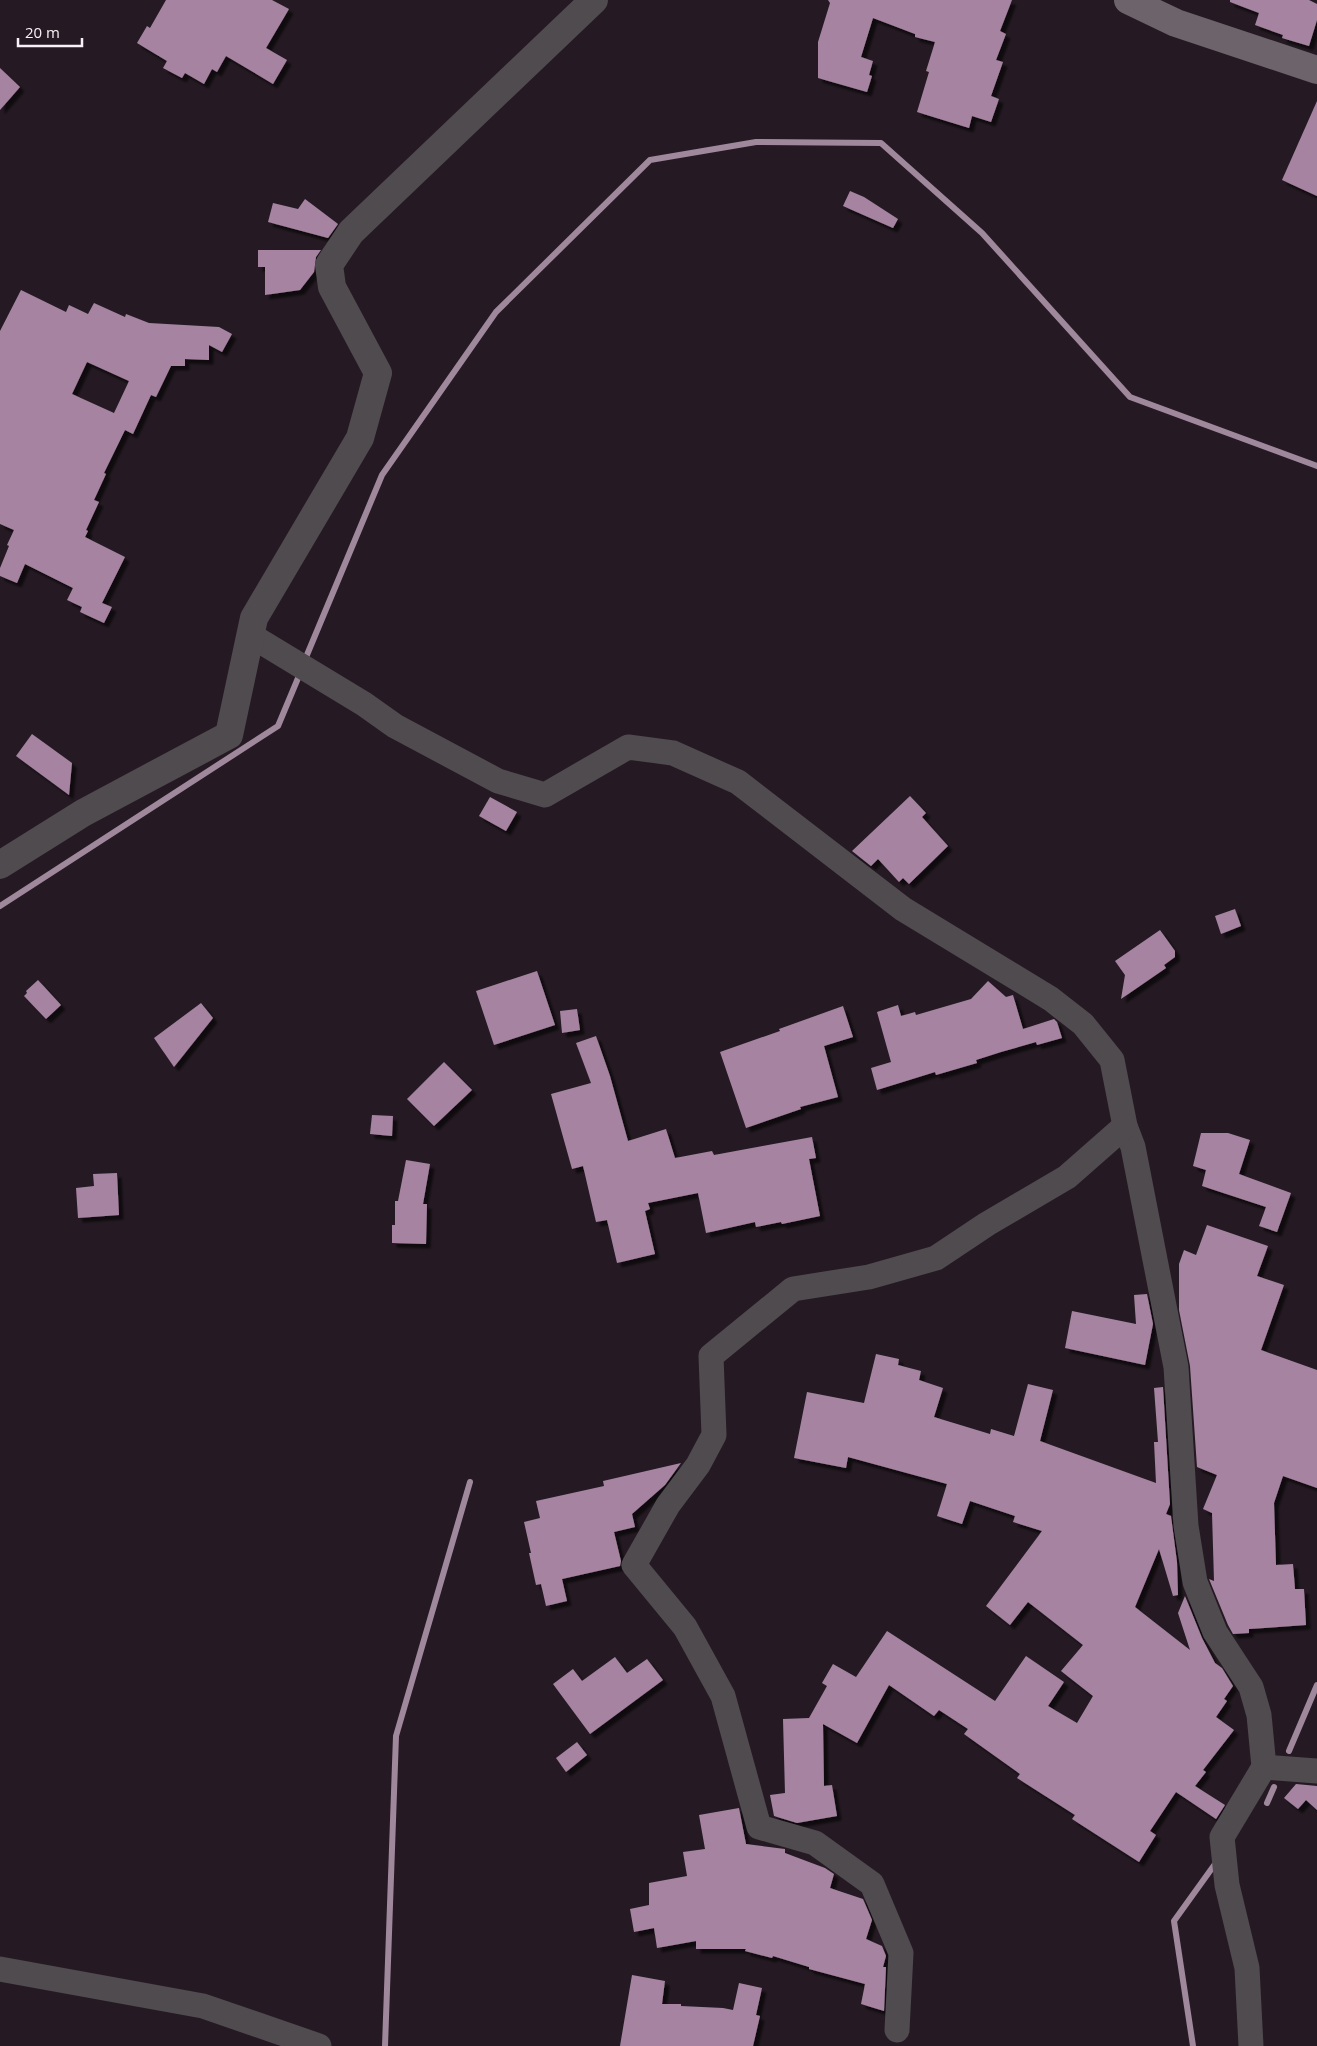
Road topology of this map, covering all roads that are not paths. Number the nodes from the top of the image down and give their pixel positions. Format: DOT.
graph roads {
  1 [pos="594,0"];
  2 [pos="1128,0"];
  3 [pos="1157,7"];
  4 [pos="1317,70"];
  5 [pos="250,635"];
  6 [pos="0,865"];
  7 [pos="1125,1126"];
  8 [pos="1264,1767"];
  9 [pos="1317,1771"];
  10 [pos="0,1969"];
  11 [pos="897,2030"];
  12 [pos="319,2046"];
  13 [pos="1251,2046"];
  1 -- 5 [label="street"];
  2 -- 3 [label="main road"];
  3 -- 4 [label="main road"];
  5 -- 6 [label="street"];
  5 -- 7 [label="street"];
  7 -- 8 [label="street"];
  7 -- 11 [label="street"];
  8 -- 9 [label="street"];
  8 -- 13 [label="street"];
  10 -- 12 [label="street"];
}
